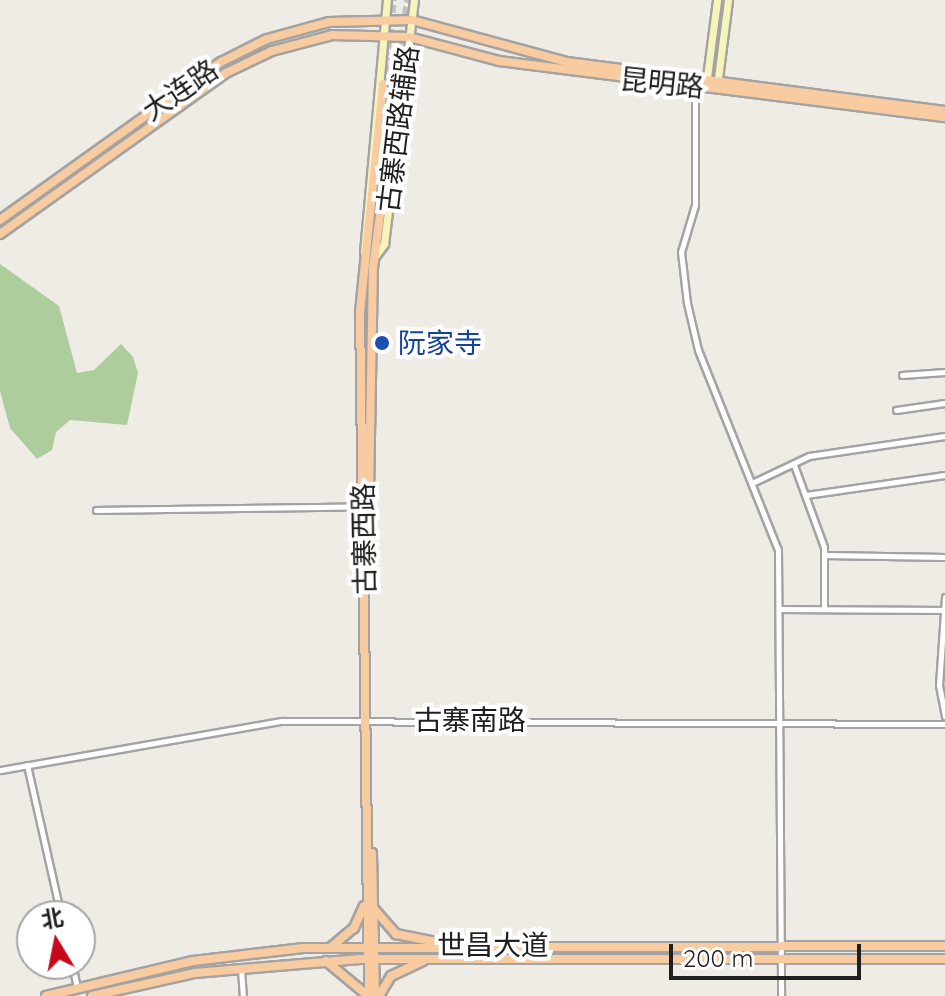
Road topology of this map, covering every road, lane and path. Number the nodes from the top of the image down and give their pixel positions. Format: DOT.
graph roads {
  1 [pos="387,0"];
  2 [pos="414,0"];
  3 [pos="717,0"];
  4 [pos="728,0"];
  5 [pos="384,17"];
  6 [pos="412,20"];
  7 [pos="382,34"];
  8 [pos="409,37"];
  9 [pos="696,82"];
  10 [pos="383,84"];
  11 [pos="706,84"];
  12 [pos="717,85"];
  13 [pos="397,86"];
  14 [pos="945,111"];
  15 [pos="945,117"];
  16 [pos="0,220"];
  17 [pos="0,234"];
  18 [pos="364,255"];
  19 [pos="376,255"];
  20 [pos="945,372"];
  21 [pos="902,375"];
  22 [pos="945,403"];
  23 [pos="896,410"];
  24 [pos="945,436"];
  25 [pos="794,465"];
  26 [pos="945,475"];
  27 [pos="752,483"];
  28 [pos="806,495"];
  29 [pos="367,506"];
  30 [pos="96,510"];
  31 [pos="824,555"];
  32 [pos="945,557"];
  33 [pos="945,597"];
  34 [pos="779,609"];
  35 [pos="824,609"];
  36 [pos="943,610"];
  37 [pos="945,716"];
  38 [pos="777,719"];
  39 [pos="369,720"];
  40 [pos="945,724"];
  41 [pos="27,765"];
  42 [pos="0,770"];
  43 [pos="367,898"];
  44 [pos="57,900"];
  45 [pos="374,908"];
  46 [pos="449,945"];
  47 [pos="782,945"];
  48 [pos="371,946"];
  49 [pos="945,946"];
  50 [pos="330,947"];
  51 [pos="371,958"];
  52 [pos="433,959"];
  53 [pos="782,959"];
  54 [pos="945,959"];
  55 [pos="325,960"];
  56 [pos="241,967"];
  57 [pos="75,980"];
  58 [pos="77,988"];
  59 [pos="46,996"];
  60 [pos="92,996"];
  61 [pos="243,996"];
  62 [pos="368,996"];
  63 [pos="377,996"];
  64 [pos="781,996"];
  1 -- 5 [label="main road"];
  2 -- 6 [label="main road, 古寨西路辅路"];
  3 -- 11 [label="main road"];
  4 -- 12 [label="main road"];
  5 -- 6 [label="main road, 昆明路"];
  5 -- 7 [label="main road"];
  5 -- 16 [label="main road, 大连路"];
  6 -- 8 [label="main road, 古寨西路辅路"];
  6 -- 9 [label="main road, 昆明路"];
  7 -- 8 [label="main road, 昆明路"];
  7 -- 17 [label="main road, 大连路"];
  7 -- 18 [label="main road"];
  8 -- 9 [label="main road, 昆明路"];
  8 -- 19 [label="main road, 古寨西路辅路"];
  9 -- 11 [label="main road, 昆明路"];
  9 -- 27 [label="street"];
  10 -- 18 [label="main road, 古寨西路"];
  11 -- 12 [label="main road, 昆明路"];
  12 -- 14 [label="main road, 昆明路"];
  12 -- 15 [label="main road, 昆明路"];
  13 -- 19 [label="main road, 古寨西路"];
  18 -- 29 [label="main road, 古寨西路"];
  19 -- 29 [label="main road, 古寨西路"];
  20 -- 21 [label="street"];
  22 -- 23 [label="street"];
  24 -- 25 [label="street"];
  25 -- 27 [label="street"];
  25 -- 28 [label="street"];
  26 -- 28 [label="street"];
  27 -- 34 [label="street"];
  28 -- 31 [label="street"];
  29 -- 30 [label="street"];
  29 -- 39 [label="main road, 古寨西路"];
  31 -- 32 [label="street"];
  31 -- 35 [label="street"];
  33 -- 36 [label="street"];
  34 -- 35 [label="street"];
  34 -- 38 [label="street"];
  35 -- 36 [label="street"];
  36 -- 37 [label="street"];
  38 -- 39 [label="street, 古寨南路"];
  38 -- 40 [label="street, 古寨南路"];
  38 -- 47 [label="street"];
  39 -- 41 [label="street, 古寨南路"];
  39 -- 43 [label="main road, 古寨西路"];
  39 -- 45 [label="main road, 古寨西路"];
  41 -- 42 [label="street, 古寨南路"];
  41 -- 44 [label="street"];
  43 -- 48 [label="main road, 古寨西路"];
  43 -- 50 [label="main road"];
  45 -- 46 [label="main road"];
  45 -- 48 [label="main road, 古寨西路"];
  46 -- 47 [label="main road, 世昌大道"];
  46 -- 48 [label="main road, 世昌大道"];
  47 -- 49 [label="main road, 世昌大道"];
  47 -- 53 [label="street"];
  48 -- 50 [label="main road, 世昌大道"];
  48 -- 51 [label="main road, 古寨西路"];
  50 -- 58 [label="main road, 世昌大道"];
  51 -- 52 [label="main road, 世昌大道"];
  51 -- 55 [label="main road, 世昌大道"];
  51 -- 62 [label="main road, 古寨西路"];
  51 -- 63 [label="main road, 古寨西路"];
  52 -- 53 [label="main road, 世昌大道"];
  52 -- 63 [label="main road"];
  53 -- 54 [label="main road, 世昌大道"];
  53 -- 64 [label="street"];
  55 -- 56 [label="main road, 世昌大道"];
  55 -- 62 [label="main road"];
  56 -- 60 [label="main road, 世昌大道"];
  56 -- 61 [label="street"];
  57 -- 58 [label="street"];
  58 -- 59 [label="main road, 世昌大道"];
}
